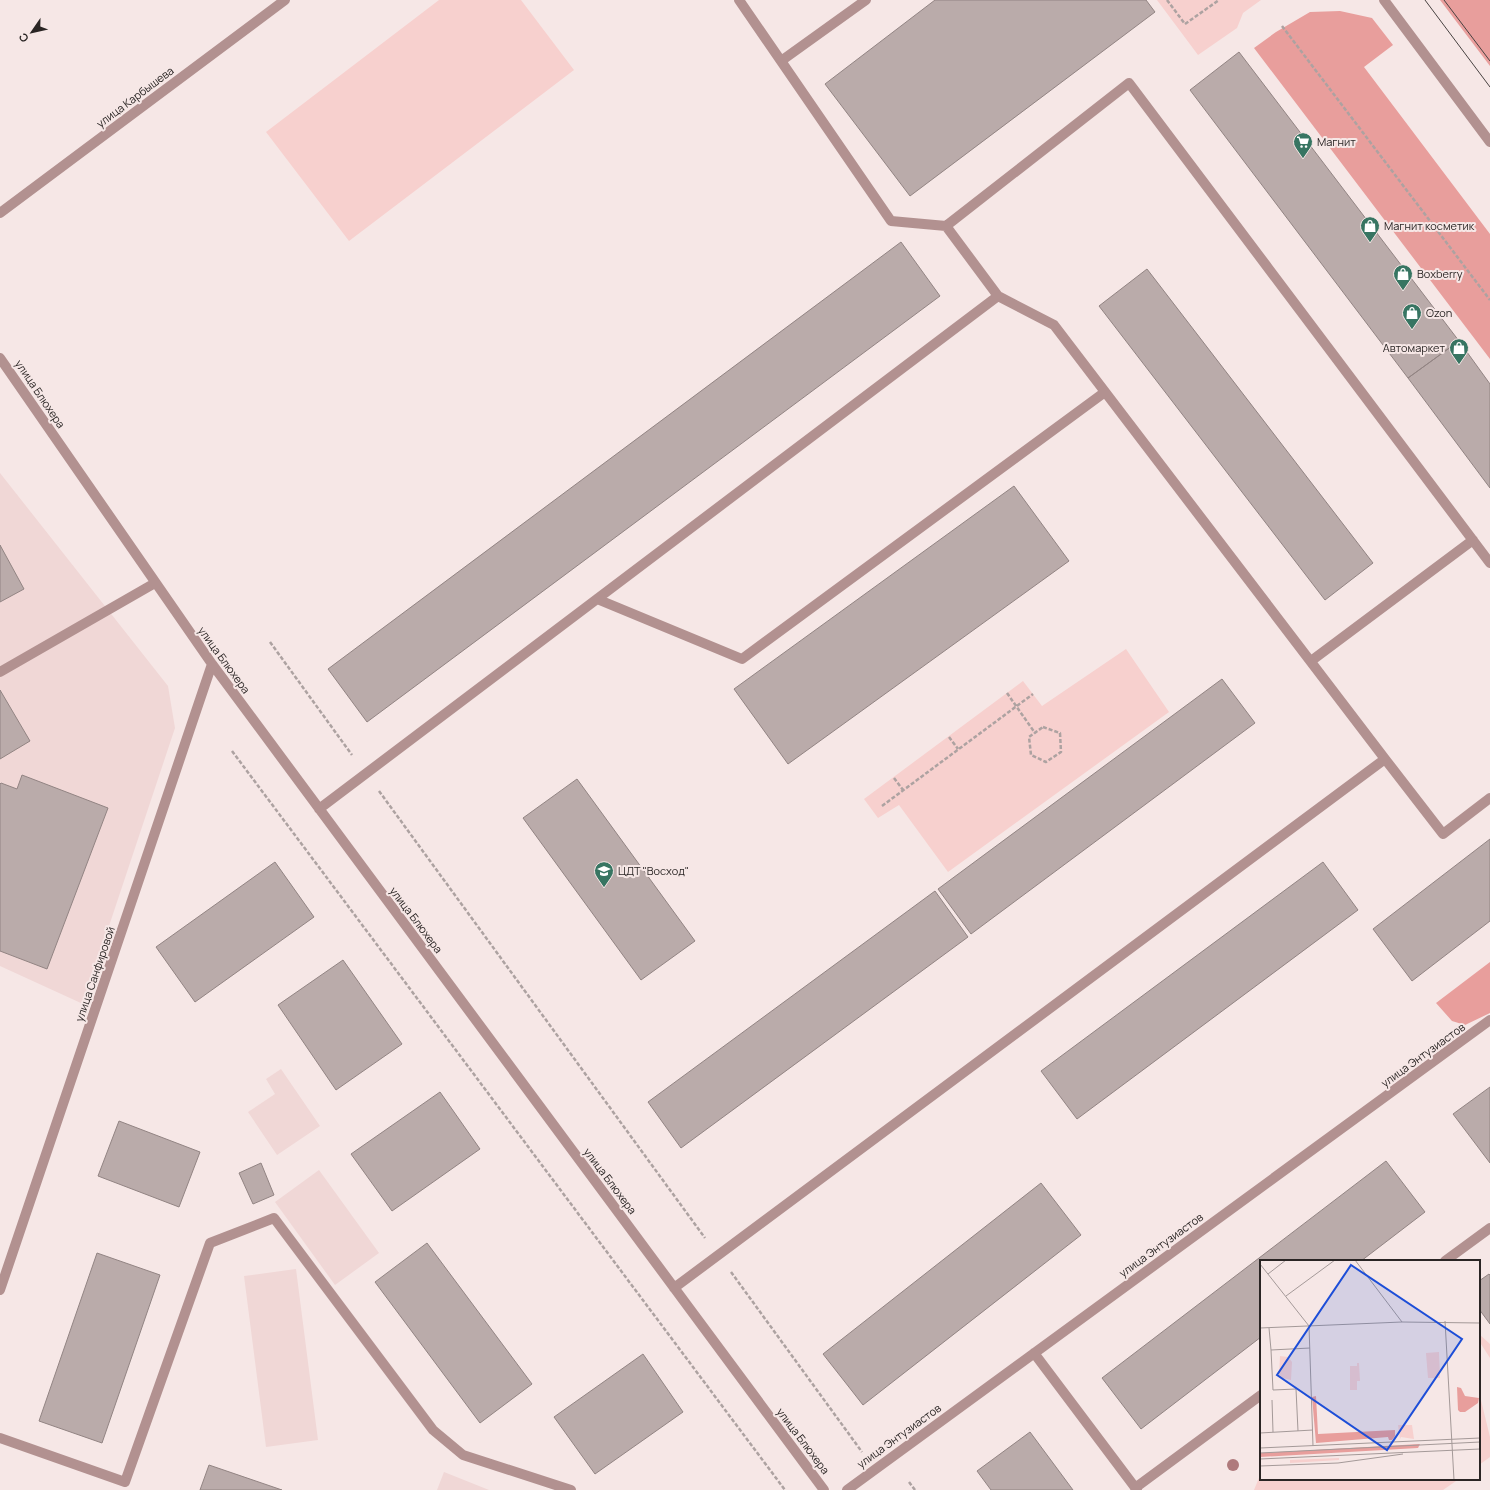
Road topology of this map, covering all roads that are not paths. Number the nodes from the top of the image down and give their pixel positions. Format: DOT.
graph roads {
  1 [pos="285,0"];
  2 [pos="739,0"];
  3 [pos="866,0"];
  4 [pos="1384,0"];
  5 [pos="782,62"];
  6 [pos="1490,142"];
  7 [pos="0,213"];
  8 [pos="946,226"];
  9 [pos="998,296"];
  10 [pos="0,358"];
  11 [pos="1105,392"];
  12 [pos="1473,540"];
  13 [pos="1490,563"];
  14 [pos="155,583"];
  15 [pos="597,599"];
  16 [pos="1311,662"];
  17 [pos="212,664"];
  18 [pos="0,672"];
  19 [pos="1385,759"];
  20 [pos="1490,798"];
  21 [pos="319,809"];
  22 [pos="1490,1020"];
  23 [pos="1490,1228"];
  24 [pos="1446,1260"];
  25 [pos="674,1288"];
  26 [pos="0,1290"];
  27 [pos="1034,1353"];
  28 [pos="1260,1396"];
  29 [pos="0,1438"];
  30 [pos="1136,1489"];
  31 [pos="572,1490"];
  32 [pos="824,1490"];
  33 [pos="847,1490"];
  1 -- 7 [label="street, улица Карбышева"];
  2 -- 5 [label="street"];
  3 -- 5 [label="street"];
  4 -- 6 [label="street"];
  5 -- 8 [label="street"];
  8 -- 9 [label="street"];
  8 -- 12 [label="street"];
  9 -- 11 [label="street"];
  9 -- 15 [label="street"];
  10 -- 14 [label="street, улица Блюхера"];
  11 -- 15 [label="street"];
  11 -- 16 [label="street"];
  12 -- 13 [label="street"];
  12 -- 16 [label="street"];
  14 -- 17 [label="street, улица Блюхера"];
  14 -- 18 [label="street"];
  15 -- 21 [label="street"];
  16 -- 19 [label="street"];
  17 -- 21 [label="street, улица Блюхера"];
  17 -- 26 [label="street, улица Санфировой"];
  19 -- 20 [label="street"];
  19 -- 25 [label="street"];
  21 -- 25 [label="street, улица Блюхера"];
  22 -- 27 [label="street, улица Энтузиастов"];
  23 -- 24 [label="street"];
  25 -- 32 [label="street, улица Блюхера"];
  27 -- 30 [label="street"];
  27 -- 33 [label="street, улица Энтузиастов"];
  28 -- 30 [label="street"];
  29 -- 31 [label="street"];
}
